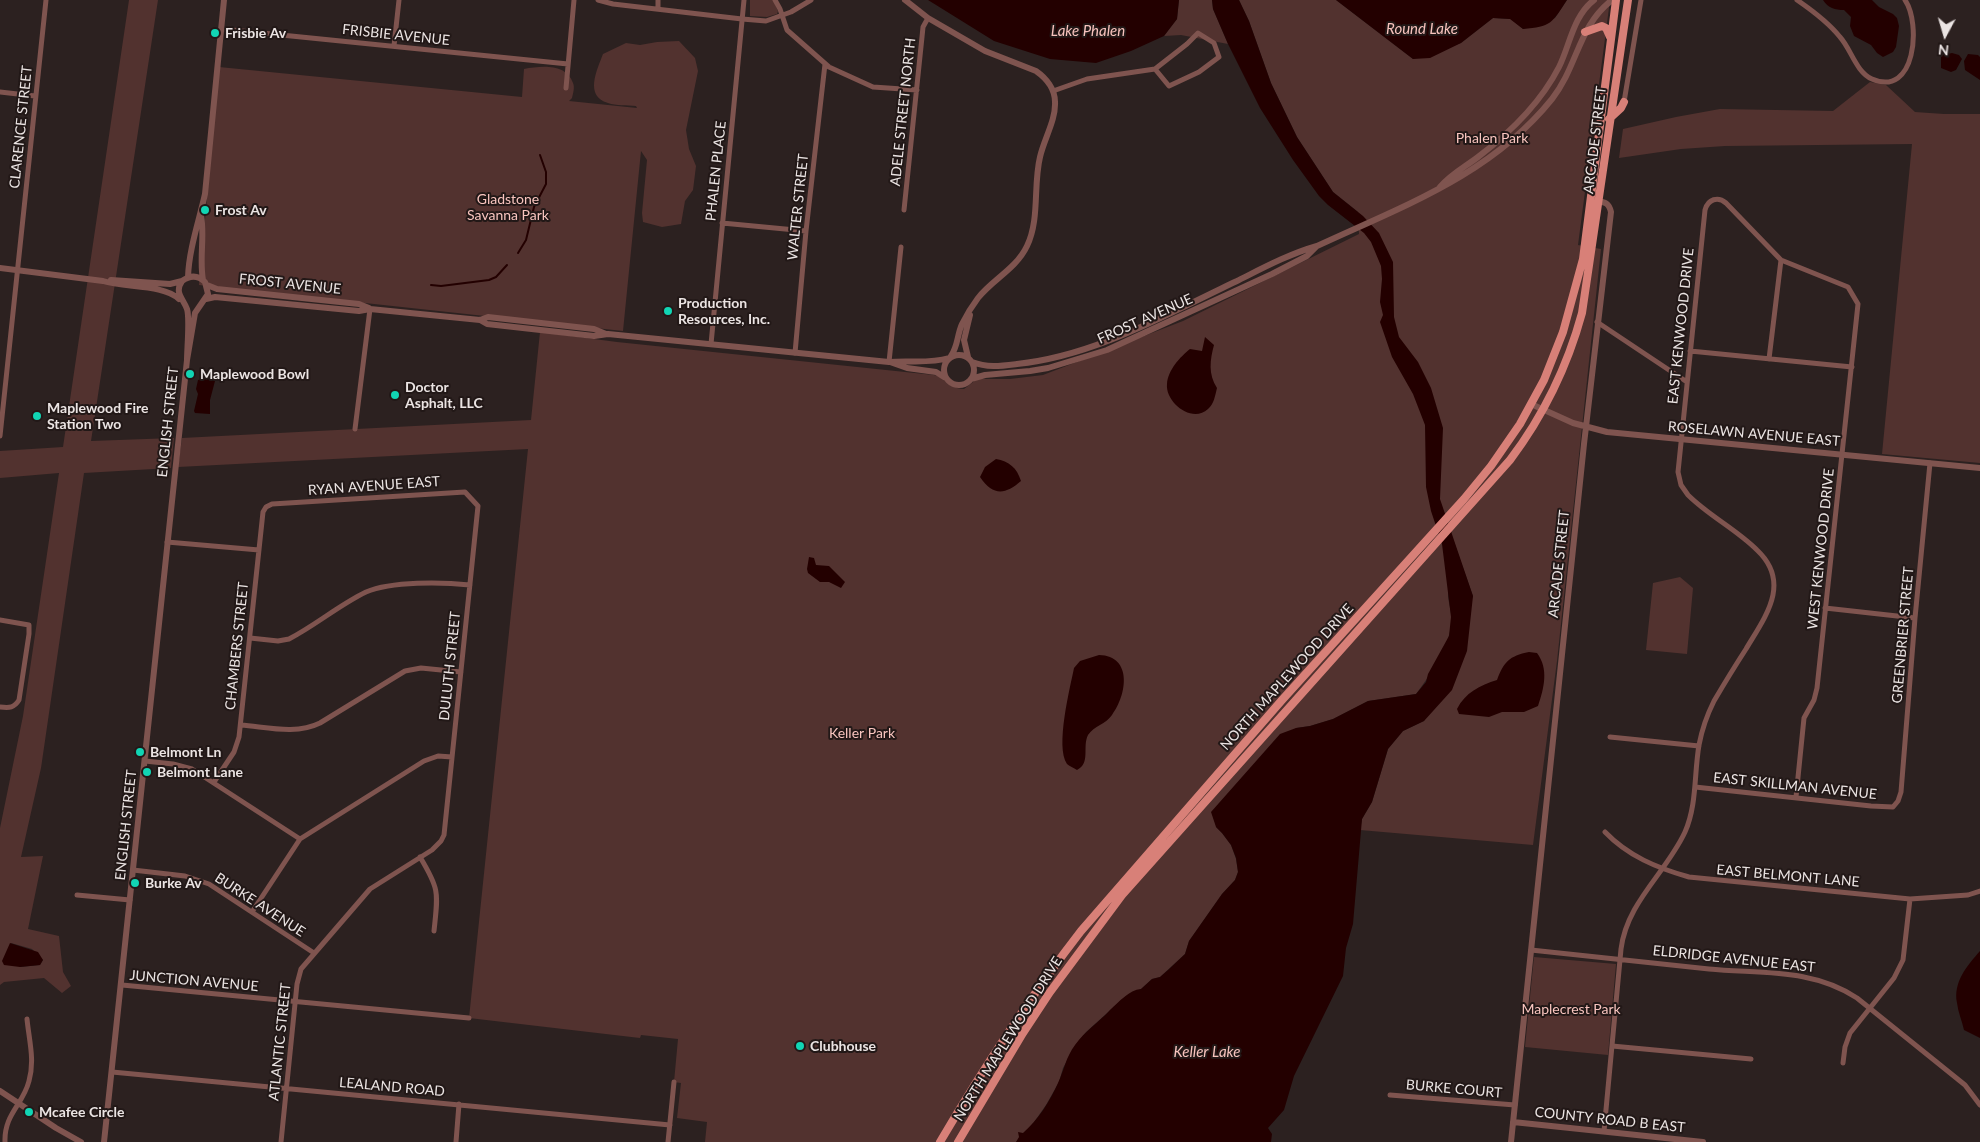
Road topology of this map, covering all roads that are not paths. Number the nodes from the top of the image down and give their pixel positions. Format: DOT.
graph roads {
  1 [pos="46,0"];
  2 [pos="224,0"];
  3 [pos="398,0"];
  4 [pos="574,0"];
  5 [pos="598,0"];
  6 [pos="658,0"];
  7 [pos="744,0"];
  8 [pos="776,0"];
  9 [pos="811,0"];
  10 [pos="905,0"];
  11 [pos="1594,0"];
  12 [pos="1612,0"];
  13 [pos="1616,0"];
  14 [pos="1628,0"];
  15 [pos="1641,0"];
  16 [pos="1797,0"];
  17 [pos="1905,0"];
  18 [pos="658,9"];
  19 [pos="782,15"];
  20 [pos="928,18"];
  21 [pos="742,20"];
  22 [pos="222,29"];
  23 [pos="1585,32"];
  24 [pos="1611,40"];
  25 [pos="394,46"];
  26 [pos="568,64"];
  27 [pos="825,64"];
  28 [pos="1155,69"];
  29 [pos="566,88"];
  30 [pos="917,90"];
  31 [pos="1053,91"];
  32 [pos="0,92"];
  33 [pos="36,96"];
  34 [pos="1624,102"];
  35 [pos="1606,124"];
  36 [pos="1439,188"];
  37 [pos="1594,201"];
  38 [pos="904,210"];
  39 [pos="201,214"];
  40 [pos="722,223"];
  41 [pos="806,231"];
  42 [pos="1317,246"];
  43 [pos="901,247"];
  44 [pos="1780,260"];
  45 [pos="0,268"];
  46 [pos="17,270"];
  47 [pos="185,279"];
  48 [pos="103,281"];
  49 [pos="205,282"];
  50 [pos="206,299"];
  51 [pos="182,301"];
  52 [pos="200,304"];
  53 [pos="370,309"];
  54 [pos="971,309"];
  55 [pos="1597,322"];
  56 [pos="711,344"];
  57 [pos="1690,352"];
  58 [pos="795,353"];
  59 [pos="950,357"];
  60 [pos="970,359"];
  61 [pos="1769,359"];
  62 [pos="187,360"];
  63 [pos="889,362"];
  64 [pos="1852,367"];
  65 [pos="946,379"];
  66 [pos="971,380"];
  67 [pos="1687,382"];
  68 [pos="1531,404"];
  69 [pos="1544,410"];
  70 [pos="355,428"];
  71 [pos="1585,428"];
  72 [pos="0,436"];
  73 [pos="1680,440"];
  74 [pos="1842,455"];
  75 [pos="1930,463"];
  76 [pos="1980,468"];
  77 [pos="478,506"];
  78 [pos="266,507"];
  79 [pos="167,542"];
  80 [pos="259,550"];
  81 [pos="470,585"];
  82 [pos="1825,608"];
  83 [pos="1915,618"];
  84 [pos="0,620"];
  85 [pos="250,638"];
  86 [pos="461,672"];
  87 [pos="0,707"];
  88 [pos="241,725"];
  89 [pos="1610,737"];
  90 [pos="1699,746"];
  91 [pos="452,757"];
  92 [pos="145,761"];
  93 [pos="214,782"];
  94 [pos="1695,787"];
  95 [pos="1796,797"];
  96 [pos="1893,807"];
  97 [pos="445,830"];
  98 [pos="1605,832"];
  99 [pos="300,839"];
  100 [pos="420,857"];
  101 [pos="1662,868"];
  102 [pos="133,870"];
  103 [pos="1980,891"];
  104 [pos="77,895"];
  105 [pos="1910,899"];
  106 [pos="130,900"];
  107 [pos="252,912"];
  108 [pos="434,930"];
  109 [pos="1531,950"];
  110 [pos="314,953"];
  111 [pos="1620,959"];
  112 [pos="122,985"];
  113 [pos="295,1002"];
  114 [pos="1869,1008"];
  115 [pos="469,1018"];
  116 [pos="27,1019"];
  117 [pos="1612,1046"];
  118 [pos="1751,1059"];
  119 [pos="1843,1063"];
  120 [pos="112,1072"];
  121 [pos="674,1082"];
  122 [pos="287,1089"];
  123 [pos="0,1091"];
  124 [pos="1390,1095"];
  125 [pos="18,1102"];
  126 [pos="459,1104"];
  127 [pos="1515,1105"];
  128 [pos="1980,1105"];
  129 [pos="1513,1122"];
  130 [pos="670,1125"];
  131 [pos="1604,1131"];
  132 [pos="5,1142"];
  133 [pos="81,1142"];
  134 [pos="104,1142"];
  135 [pos="281,1142"];
  136 [pos="456,1142"];
  137 [pos="668,1142"];
  138 [pos="940,1142"];
  139 [pos="958,1142"];
  140 [pos="1511,1142"];
  141 [pos="1703,1142"];
  1 -- 33 [label="street, CLARENCE STREET"];
  2 -- 22 [label="street"];
  3 -- 25 [label="street"];
  4 -- 26 [label="street"];
  5 -- 18 [label="street"];
  6 -- 18 [label="street"];
  7 -- 21 [label="street, PHALEN PLACE"];
  8 -- 19 [label="street"];
  9 -- 19 [label="street"];
  10 -- 20 [label="street"];
  11 -- 36 [label="street, FROST AVENUE"];
  12 -- 23 [label="street, FROST AVENUE"];
  13 -- 24 [label="main road, ARCADE STREET"];
  14 -- 35 [label="main road, ARCADE STREET"];
  15 -- 34 [label="street"];
  16 -- 17 [label="street"];
  18 -- 21 [label="street"];
  19 -- 21 [label="street"];
  19 -- 27 [label="street"];
  20 -- 30 [label="street, ADELE STREET NORTH"];
  20 -- 31 [label="street"];
  21 -- 40 [label="street, PHALEN PLACE"];
  22 -- 25 [label="street, FRISBIE AVENUE"];
  22 -- 39 [label="street"];
  23 -- 24 [label="main road"];
  23 -- 36 [label="street, FROST AVENUE"];
  24 -- 35 [label="main road, ARCADE STREET"];
  25 -- 26 [label="street, FRISBIE AVENUE"];
  26 -- 29 [label="street"];
  27 -- 30 [label="street"];
  27 -- 41 [label="street, WALTER STREET"];
  28 -- 28 [label="street"];
  28 -- 31 [label="street"];
  30 -- 38 [label="street, ADELE STREET NORTH"];
  31 -- 54 [label="street"];
  32 -- 33 [label="street"];
  33 -- 46 [label="street, CLARENCE STREET"];
  34 -- 35 [label="main road"];
  35 -- 37 [label="main road, ARCADE STREET"];
  36 -- 42 [label="street, FROST AVENUE"];
  37 -- 55 [label="street, ARCADE STREET"];
  37 -- 68 [label="main road, NORTH MAPLEWOOD DRIVE"];
  37 -- 69 [label="main road, NORTH MAPLEWOOD DRIVE"];
  39 -- 47 [label="street"];
  39 -- 49 [label="street"];
  40 -- 41 [label="street"];
  40 -- 56 [label="street, PHALEN PLACE"];
  41 -- 58 [label="street, WALTER STREET"];
  42 -- 60 [label="street, FROST AVENUE"];
  42 -- 66 [label="street, FROST AVENUE"];
  43 -- 63 [label="street"];
  44 -- 57 [label="street, EAST KENWOOD DRIVE"];
  44 -- 61 [label="street"];
  44 -- 64 [label="street, WEST KENWOOD DRIVE"];
  45 -- 46 [label="street"];
  46 -- 48 [label="street"];
  46 -- 72 [label="street, CLARENCE STREET"];
  47 -- 48 [label="street"];
  47 -- 49 [label="street"];
  47 -- 51 [label="street"];
  48 -- 51 [label="street"];
  49 -- 50 [label="street"];
  49 -- 53 [label="street, FROST AVENUE"];
  50 -- 52 [label="street"];
  50 -- 53 [label="street, FROST AVENUE"];
  51 -- 52 [label="street"];
  51 -- 62 [label="street, ENGLISH STREET"];
  52 -- 62 [label="street, ENGLISH STREET"];
  53 -- 56 [label="street, FROST AVENUE"];
  53 -- 70 [label="street"];
  54 -- 59 [label="street"];
  54 -- 60 [label="street"];
  55 -- 67 [label="street"];
  55 -- 71 [label="street, ARCADE STREET"];
  56 -- 58 [label="street, FROST AVENUE"];
  57 -- 61 [label="street"];
  57 -- 67 [label="street, EAST KENWOOD DRIVE"];
  58 -- 63 [label="street, FROST AVENUE"];
  59 -- 60 [label="street"];
  59 -- 63 [label="street, FROST AVENUE"];
  59 -- 65 [label="street"];
  60 -- 66 [label="street"];
  61 -- 64 [label="street"];
  62 -- 79 [label="street, ENGLISH STREET"];
  63 -- 65 [label="street, FROST AVENUE"];
  64 -- 74 [label="street, WEST KENWOOD DRIVE"];
  65 -- 66 [label="street"];
  67 -- 73 [label="street, EAST KENWOOD DRIVE"];
  68 -- 69 [label="street, ROSELAWN AVENUE EAST"];
  68 -- 138 [label="main road, NORTH MAPLEWOOD DRIVE"];
  69 -- 71 [label="street, ROSELAWN AVENUE EAST"];
  69 -- 139 [label="main road, NORTH MAPLEWOOD DRIVE"];
  71 -- 73 [label="street, ROSELAWN AVENUE EAST"];
  71 -- 109 [label="street, ARCADE STREET"];
  73 -- 74 [label="street, ROSELAWN AVENUE EAST"];
  73 -- 90 [label="street, EAST KENWOOD DRIVE"];
  74 -- 75 [label="street, ROSELAWN AVENUE EAST"];
  74 -- 82 [label="street, WEST KENWOOD DRIVE"];
  75 -- 76 [label="street, ROSELAWN AVENUE EAST"];
  75 -- 83 [label="street, GREENBRIER STREET"];
  77 -- 78 [label="street, RYAN AVENUE EAST"];
  77 -- 81 [label="street, DULUTH STREET"];
  78 -- 80 [label="street, CHAMBERS STREET"];
  79 -- 80 [label="street"];
  79 -- 92 [label="street, ENGLISH STREET"];
  80 -- 85 [label="street, CHAMBERS STREET"];
  81 -- 85 [label="street"];
  81 -- 86 [label="street, DULUTH STREET"];
  82 -- 83 [label="street"];
  82 -- 95 [label="street, WEST KENWOOD DRIVE"];
  83 -- 96 [label="street, GREENBRIER STREET"];
  84 -- 87 [label="street"];
  85 -- 88 [label="street, CHAMBERS STREET"];
  86 -- 88 [label="street"];
  86 -- 91 [label="street, DULUTH STREET"];
  88 -- 93 [label="street, CHAMBERS STREET"];
  89 -- 90 [label="street"];
  90 -- 94 [label="street, EAST KENWOOD DRIVE"];
  91 -- 97 [label="street, DULUTH STREET"];
  91 -- 99 [label="street"];
  92 -- 93 [label="street"];
  92 -- 102 [label="street, ENGLISH STREET"];
  93 -- 99 [label="street"];
  94 -- 95 [label="street, EAST SKILLMAN AVENUE"];
  94 -- 101 [label="street, EAST KENWOOD DRIVE"];
  95 -- 96 [label="street, EAST SKILLMAN AVENUE"];
  97 -- 100 [label="street, ATLANTIC STREET"];
  98 -- 101 [label="street, EAST BELMONT LANE"];
  99 -- 107 [label="street"];
  100 -- 108 [label="street"];
  100 -- 110 [label="street, ATLANTIC STREET"];
  101 -- 105 [label="street, EAST BELMONT LANE"];
  101 -- 111 [label="street, EAST KENWOOD DRIVE"];
  102 -- 106 [label="street, ENGLISH STREET"];
  102 -- 107 [label="street, BURKE AVENUE"];
  103 -- 105 [label="street, EAST BELMONT LANE"];
  104 -- 106 [label="street"];
  105 -- 114 [label="street"];
  106 -- 112 [label="street, ENGLISH STREET"];
  107 -- 110 [label="street, BURKE AVENUE"];
  109 -- 111 [label="street, ELDRIDGE AVENUE EAST"];
  109 -- 127 [label="street, ARCADE STREET"];
  110 -- 113 [label="street, ATLANTIC STREET"];
  111 -- 114 [label="street, ELDRIDGE AVENUE EAST"];
  111 -- 117 [label="street, EAST KENWOOD DRIVE"];
  112 -- 113 [label="street, JUNCTION AVENUE"];
  112 -- 120 [label="street, ENGLISH STREET"];
  113 -- 115 [label="street, JUNCTION AVENUE"];
  113 -- 122 [label="street, ATLANTIC STREET"];
  114 -- 119 [label="street"];
  114 -- 128 [label="street, ELDRIDGE AVENUE EAST"];
  116 -- 125 [label="street"];
  117 -- 118 [label="street"];
  117 -- 131 [label="street, EAST KENWOOD DRIVE"];
  120 -- 122 [label="street, LEALAND ROAD"];
  120 -- 134 [label="street, ENGLISH STREET"];
  121 -- 130 [label="street"];
  122 -- 126 [label="street, LEALAND ROAD"];
  122 -- 135 [label="street, ATLANTIC STREET"];
  123 -- 125 [label="street"];
  124 -- 127 [label="street, BURKE COURT"];
  125 -- 132 [label="street"];
  125 -- 133 [label="street"];
  126 -- 130 [label="street, LEALAND ROAD"];
  126 -- 136 [label="street"];
  127 -- 129 [label="street, ARCADE STREET"];
  129 -- 131 [label="street, COUNTY ROAD B EAST"];
  129 -- 140 [label="street, ARCADE STREET"];
  130 -- 137 [label="street"];
  131 -- 141 [label="street, COUNTY ROAD B EAST"];
}
